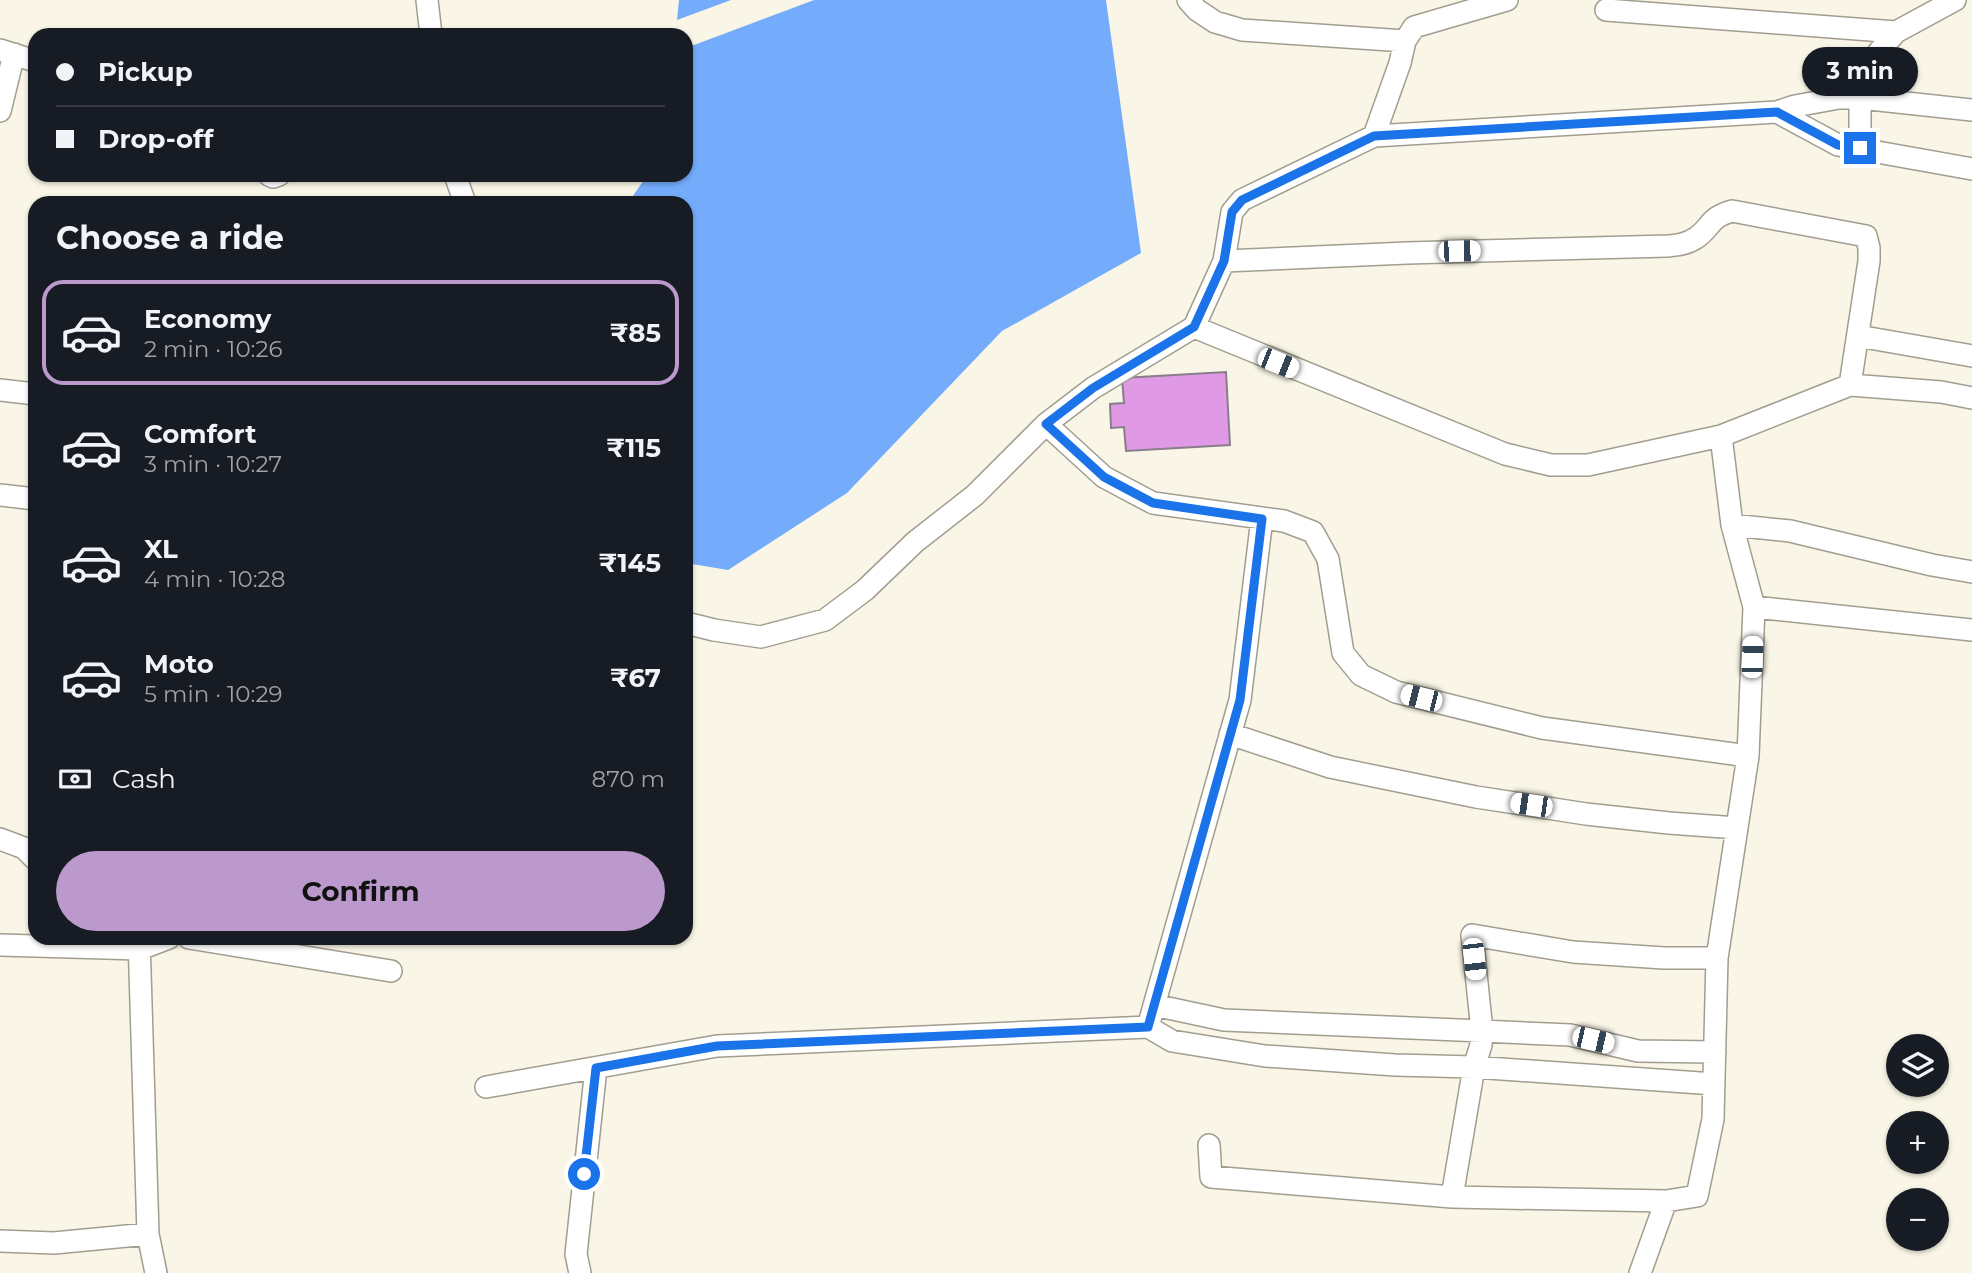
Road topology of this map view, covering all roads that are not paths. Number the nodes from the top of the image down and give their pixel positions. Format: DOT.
graph roads {
  1 [pos="427,0"];
  2 [pos="1188,0"];
  3 [pos="1507,0"];
  4 [pos="1955,0"];
  5 [pos="1606,10"];
  6 [pos="430,28"];
  7 [pos="1896,32"];
  8 [pos="1405,41"];
  9 [pos="7,52"];
  10 [pos="28,59"];
  11 [pos="1850,98"];
  12 [pos="1972,110"];
  13 [pos="0,111"];
  14 [pos="1777,112"];
  15 [pos="1374,136"];
  16 [pos="1860,148"];
  17 [pos="1972,169"];
  18 [pos="1224,261"];
  19 [pos="1194,327"];
  20 [pos="1858,336"];
  21 [pos="1972,356"];
  22 [pos="1850,385"];
  23 [pos="0,390"];
  24 [pos="28,393"];
  25 [pos="1972,398"];
  26 [pos="1046,424"];
  27 [pos="1721,436"];
  28 [pos="0,495"];
  29 [pos="28,498"];
  30 [pos="1262,519"];
  31 [pos="1732,525"];
  32 [pos="1972,572"];
  33 [pos="1754,607"];
  34 [pos="693,626"];
  35 [pos="1972,630"];
  36 [pos="1230,734"];
  37 [pos="1748,756"];
  38 [pos="1737,828"];
  39 [pos="0,839"];
  40 [pos="28,852"];
  41 [pos="0,945"];
  42 [pos="28,945"];
  43 [pos="140,945"];
  44 [pos="232,945"];
  45 [pos="1717,958"];
  46 [pos="391,971"];
  47 [pos="1154,1004"];
  48 [pos="1148,1027"];
  49 [pos="1482,1031"];
  50 [pos="1715,1052"];
  51 [pos="1474,1067"];
  52 [pos="596,1068"];
  53 [pos="1714,1084"];
  54 [pos="486,1087"];
  55 [pos="1209,1145"];
  56 [pos="1452,1198"];
  57 [pos="1666,1201"];
  58 [pos="148,1234"];
  59 [pos="0,1241"];
  60 [pos="156,1273"];
  61 [pos="580,1273"];
  62 [pos="1640,1273"];
  1 -- 6 [label="street"];
  2 -- 8 [label="street"];
  3 -- 8 [label="street"];
  4 -- 7 [label="street"];
  5 -- 7 [label="street"];
  7 -- 11 [label="street"];
  8 -- 15 [label="street"];
  9 -- 10 [label="street"];
  9 -- 13 [label="street"];
  11 -- 12 [label="street"];
  11 -- 14 [label="street"];
  11 -- 16 [label="street"];
  14 -- 15 [label="street"];
  14 -- 16 [label="street"];
  15 -- 18 [label="street"];
  16 -- 17 [label="street"];
  18 -- 19 [label="street"];
  18 -- 20 [label="street"];
  19 -- 26 [label="street"];
  19 -- 27 [label="street"];
  20 -- 21 [label="street"];
  20 -- 22 [label="street"];
  22 -- 25 [label="street"];
  22 -- 27 [label="street"];
  23 -- 24 [label="street"];
  26 -- 30 [label="street"];
  26 -- 34 [label="street"];
  27 -- 31 [label="street"];
  28 -- 29 [label="street"];
  30 -- 36 [label="street"];
  30 -- 37 [label="street"];
  31 -- 32 [label="street"];
  31 -- 33 [label="street"];
  33 -- 35 [label="street"];
  33 -- 37 [label="street"];
  36 -- 38 [label="street"];
  36 -- 47 [label="street"];
  37 -- 38 [label="street"];
  38 -- 45 [label="street"];
  39 -- 40 [label="street"];
  41 -- 42 [label="street"];
  43 -- 58 [label="street"];
  44 -- 46 [label="street"];
  45 -- 49 [label="street"];
  45 -- 50 [label="street"];
  47 -- 48 [label="street"];
  47 -- 49 [label="street"];
  48 -- 51 [label="street"];
  48 -- 52 [label="street"];
  49 -- 50 [label="street"];
  49 -- 51 [label="street"];
  50 -- 53 [label="street"];
  51 -- 53 [label="street"];
  51 -- 56 [label="street"];
  52 -- 54 [label="street"];
  52 -- 61 [label="street"];
  53 -- 57 [label="street"];
  55 -- 56 [label="street"];
  56 -- 57 [label="street"];
  57 -- 62 [label="street"];
  58 -- 59 [label="street"];
  58 -- 60 [label="street"];
}
